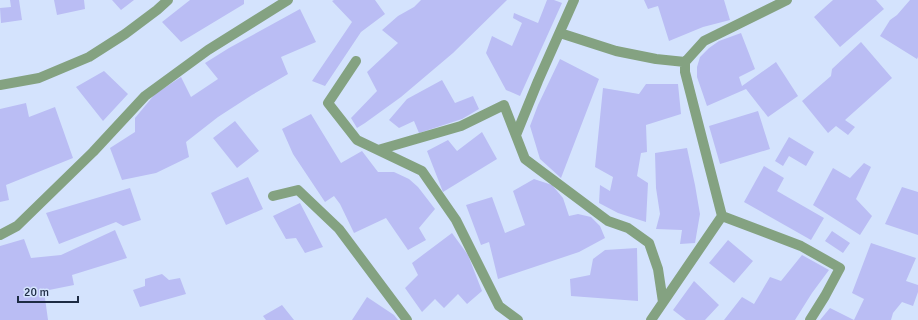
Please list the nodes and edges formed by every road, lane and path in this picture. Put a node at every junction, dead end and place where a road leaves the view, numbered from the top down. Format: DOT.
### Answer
graph roads {
  1 [pos="168,0"];
  2 [pos="288,0"];
  3 [pos="574,0"];
  4 [pos="787,0"];
  5 [pos="560,32"];
  6 [pos="356,61"];
  7 [pos="685,62"];
  8 [pos="0,85"];
  9 [pos="516,135"];
  10 [pos="378,150"];
  11 [pos="273,196"];
  12 [pos="722,216"];
  13 [pos="0,235"];
  14 [pos="663,302"];
  15 [pos="407,320"];
  16 [pos="518,320"];
  17 [pos="651,320"];
  18 [pos="810,320"];
  1 -- 8 [label="street"];
  2 -- 13 [label="street"];
  3 -- 5 [label="street"];
  4 -- 7 [label="street"];
  5 -- 7 [label="street"];
  5 -- 9 [label="street"];
  6 -- 10 [label="street"];
  7 -- 12 [label="street"];
  9 -- 10 [label="street"];
  9 -- 14 [label="street"];
  10 -- 16 [label="street"];
  11 -- 15 [label="street"];
  12 -- 14 [label="street"];
  12 -- 18 [label="street"];
  14 -- 17 [label="street"];
}
